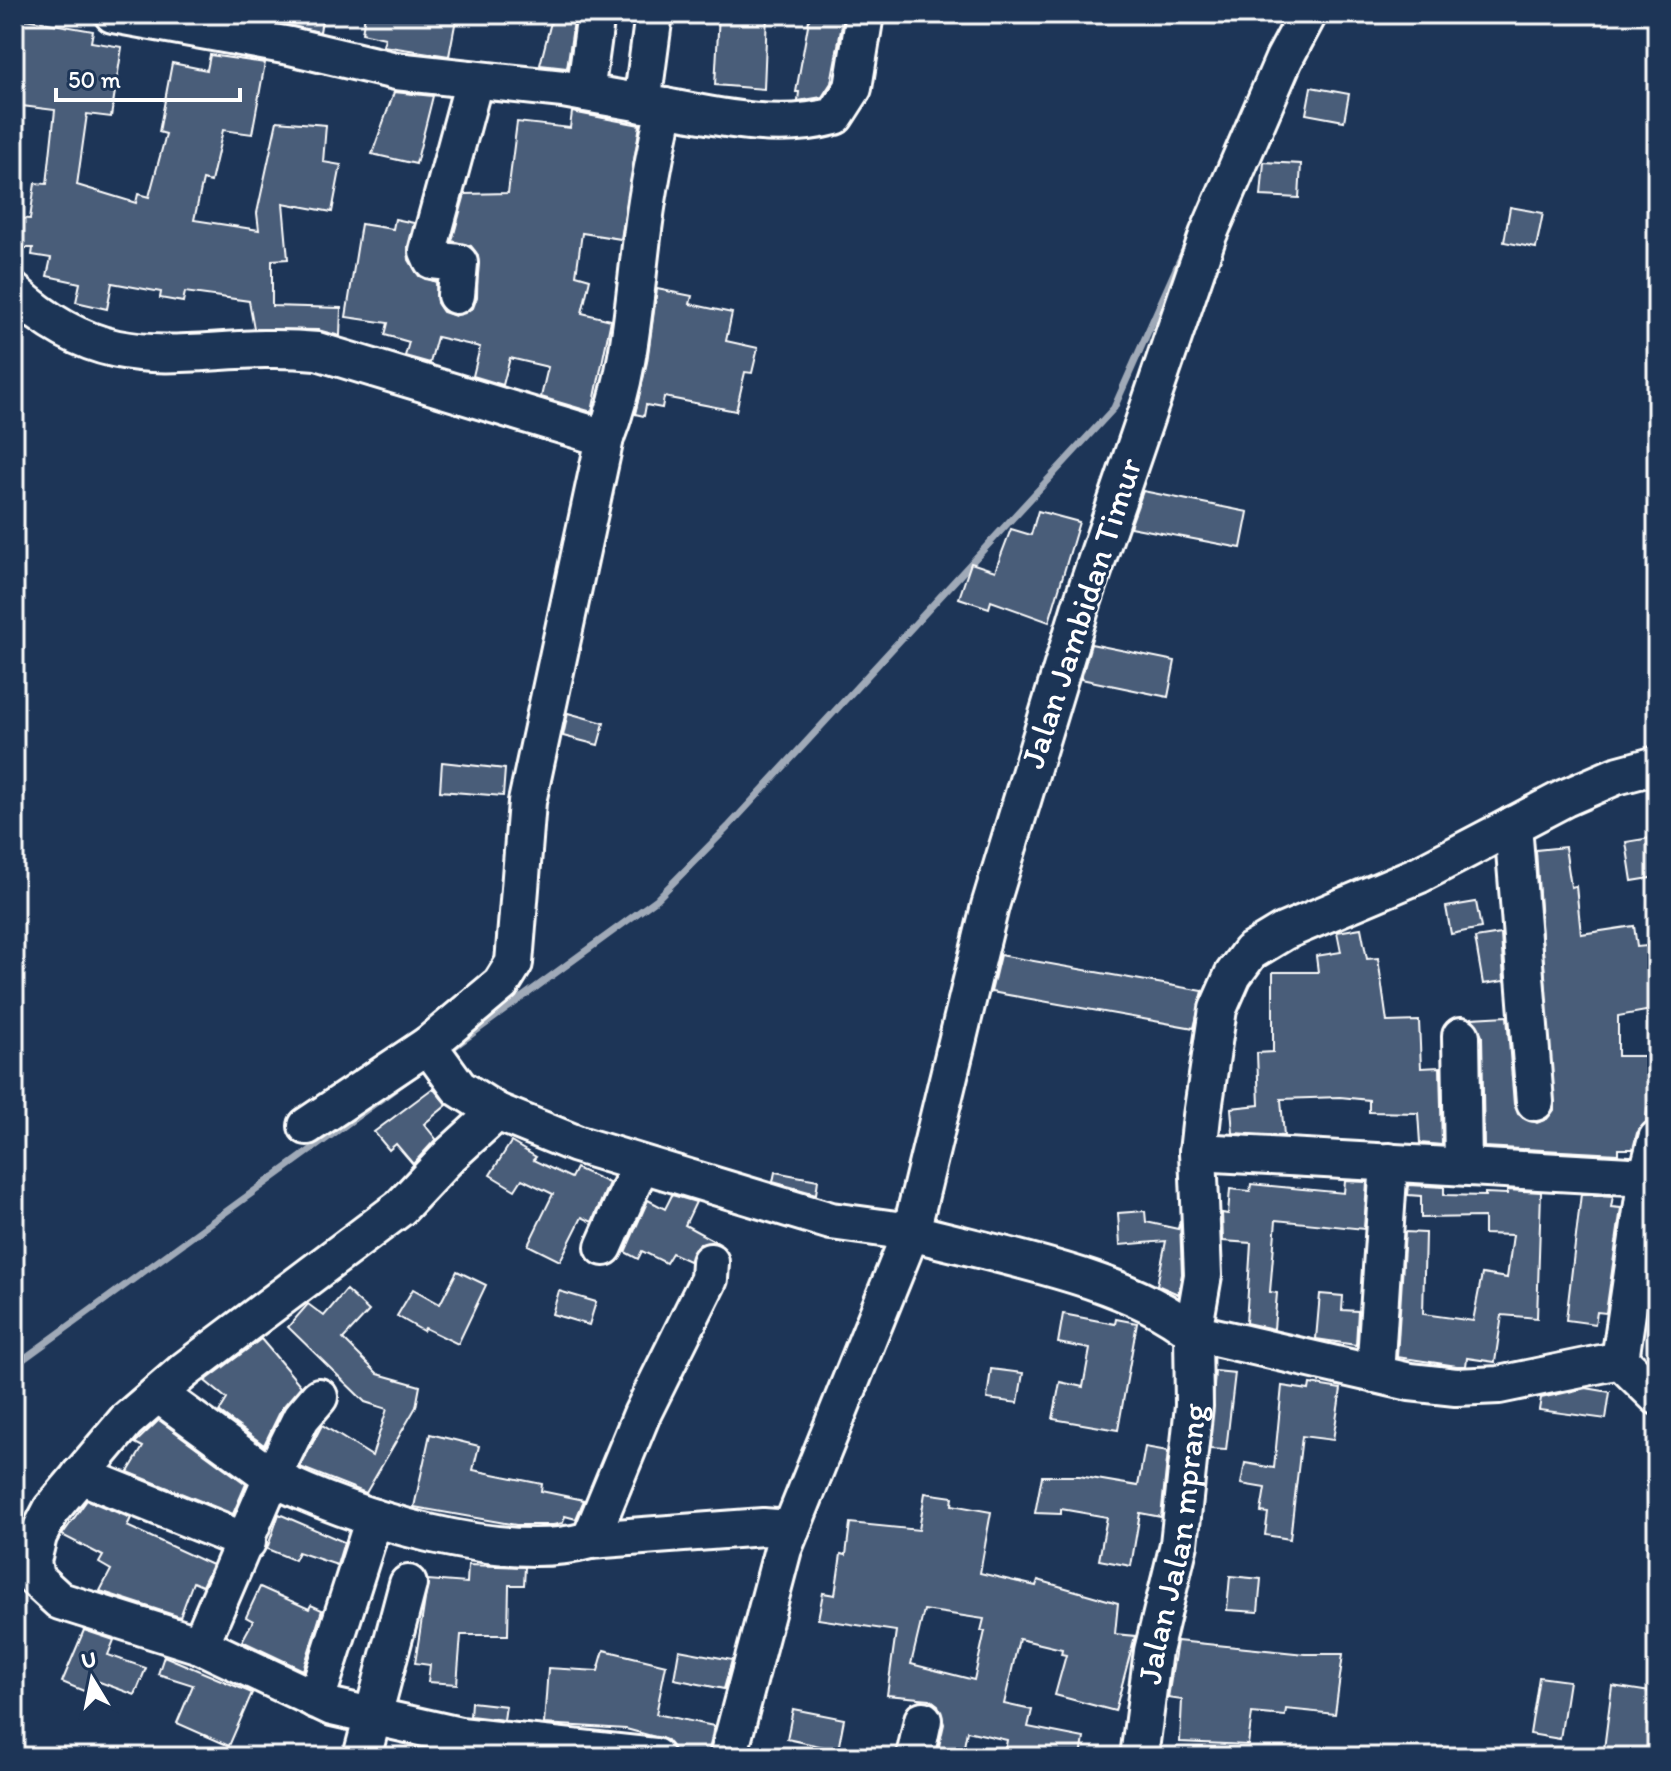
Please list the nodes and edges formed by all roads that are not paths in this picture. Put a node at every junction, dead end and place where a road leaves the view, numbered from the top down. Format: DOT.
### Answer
graph roads {
  1 [pos="113,14"];
  2 [pos="596,14"];
  3 [pos="654,14"];
  4 [pos="865,14"];
  5 [pos="1308,14"];
  6 [pos="149,18"];
  7 [pos="474,81"];
  8 [pos="585,93"];
  9 [pos="653,106"];
  10 [pos="14,292"];
  11 [pos="456,295"];
  12 [pos="605,438"];
  13 [pos="1657,765"];
  14 [pos="1513,825"];
  15 [pos="1461,1036"];
  16 [pos="431,1053"];
  17 [pos="1535,1102"];
  18 [pos="497,1112"];
  19 [pos="307,1126"];
  20 [pos="1657,1139"];
  21 [pos="1198,1152"];
  22 [pos="1389,1162"];
  23 [pos="640,1166"];
  24 [pos="1463,1166"];
  25 [pos="1647,1177"];
  26 [pos="911,1232"];
  27 [pos="1647,1242"];
  28 [pos="604,1247"];
  29 [pos="710,1262"];
  30 [pos="1193,1332"];
  31 [pos="1620,1360"];
  32 [pos="1375,1374"];
  33 [pos="158,1394"];
  34 [pos="1657,1396"];
  35 [pos="319,1397"];
  36 [pos="80,1475"];
  37 [pos="272,1477"];
  38 [pos="374,1518"];
  39 [pos="791,1529"];
  40 [pos="590,1540"];
  41 [pos="247,1542"];
  42 [pos="408,1584"];
  43 [pos="200,1645"];
  44 [pos="316,1700"];
  45 [pos="371,1718"];
  46 [pos="923,1720"];
  47 [pos="362,1757"];
  48 [pos="655,1757"];
  49 [pos="728,1757"];
  50 [pos="915,1757"];
  51 [pos="1139,1757"];
  1 -- 6 [label="street"];
  2 -- 8 [label="street"];
  3 -- 9 [label="street"];
  4 -- 9 [label="street"];
  5 -- 26 [label="street, Jalan Jambidan Timur"];
  6 -- 7 [label="street"];
  7 -- 8 [label="street"];
  7 -- 11 [label="street"];
  8 -- 9 [label="street"];
  9 -- 12 [label="street"];
  10 -- 12 [label="street"];
  12 -- 16 [label="street"];
  13 -- 14 [label="street, Jalan Jalan mprang"];
  14 -- 17 [label="street"];
  14 -- 21 [label="street, Jalan Jalan mprang"];
  15 -- 24 [label="street"];
  16 -- 18 [label="street"];
  16 -- 19 [label="street"];
  18 -- 23 [label="street"];
  18 -- 33 [label="street"];
  20 -- 25 [label="street"];
  21 -- 22 [label="street"];
  21 -- 30 [label="street, Jalan Jalan mprang"];
  22 -- 24 [label="street"];
  22 -- 32 [label="street"];
  23 -- 26 [label="street"];
  23 -- 28 [label="street"];
  24 -- 25 [label="street"];
  25 -- 27 [label="street"];
  26 -- 30 [label="street"];
  26 -- 39 [label="street, Jalan Jambidan Timur"];
  27 -- 31 [label="street"];
  29 -- 40 [label="street"];
  30 -- 32 [label="street"];
  30 -- 51 [label="street, Jalan Jalan mprang"];
  31 -- 32 [label="street"];
  31 -- 34 [label="street"];
  33 -- 36 [label="street"];
  33 -- 37 [label="street"];
  35 -- 37 [label="street"];
  36 -- 41 [label="street"];
  36 -- 43 [label="street"];
  37 -- 38 [label="street"];
  37 -- 41 [label="street"];
  38 -- 40 [label="street"];
  38 -- 44 [label="street"];
  39 -- 40 [label="street"];
  39 -- 49 [label="street, Jalan Jambidan Timur"];
  41 -- 43 [label="street"];
  42 -- 45 [label="street"];
  43 -- 44 [label="street"];
  44 -- 45 [label="street"];
  45 -- 47 [label="street"];
  45 -- 48 [label="street"];
  46 -- 50 [label="street"];
}
